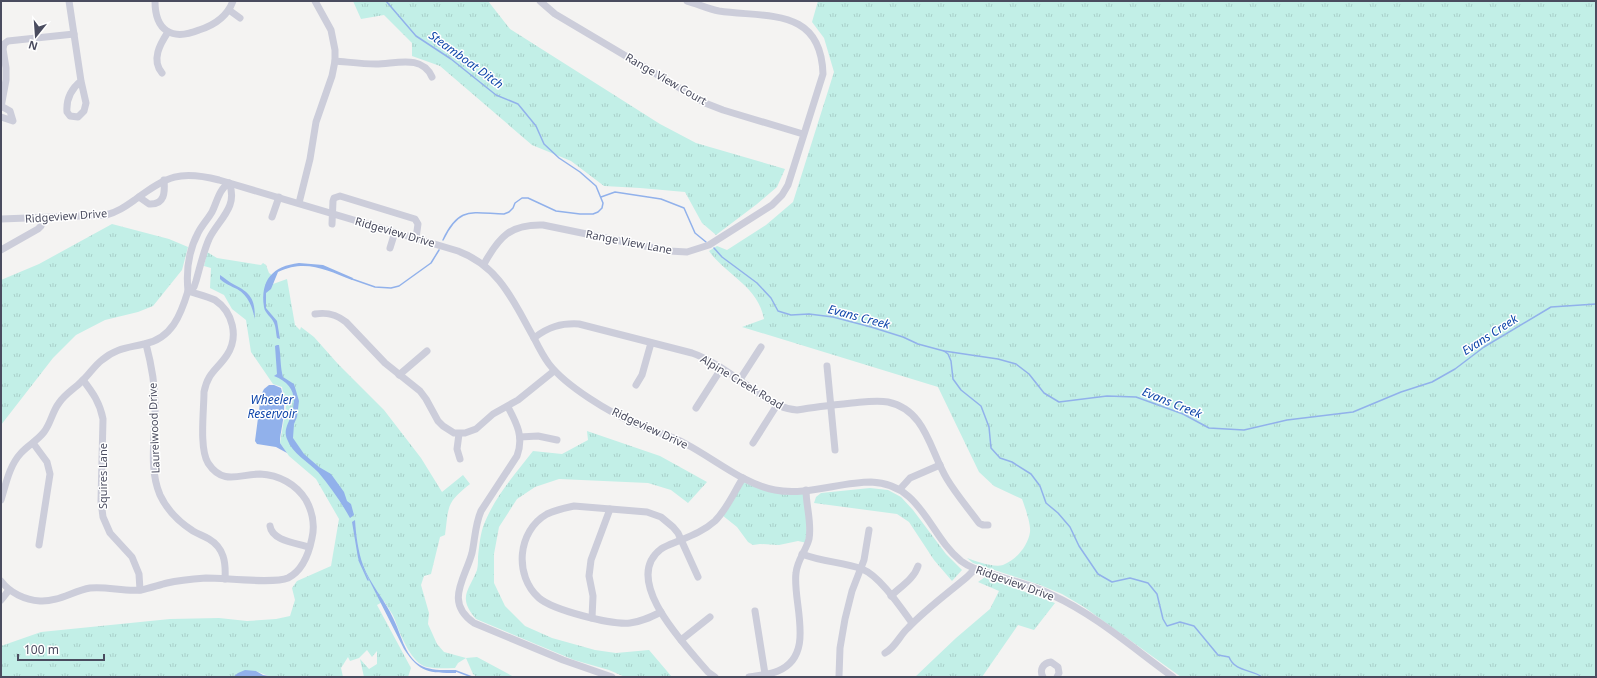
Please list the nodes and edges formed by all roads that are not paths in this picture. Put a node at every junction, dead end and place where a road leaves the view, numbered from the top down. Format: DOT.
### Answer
graph roads {
  1 [pos="69,1"];
  2 [pos="155,1"];
  3 [pos="233,1"];
  4 [pos="315,1"];
  5 [pos="540,1"];
  6 [pos="687,1"];
  7 [pos="229,10"];
  8 [pos="240,18"];
  9 [pos="168,32"];
  10 [pos="74,34"];
  11 [pos="335,61"];
  12 [pos="162,73"];
  13 [pos="432,77"];
  14 [pos="81,80"];
  15 [pos="1,107"];
  16 [pos="1,117"];
  17 [pos="803,134"];
  18 [pos="164,180"];
  19 [pos="229,183"];
  20 [pos="139,197"];
  21 [pos="278,198"];
  22 [pos="299,203"];
  23 [pos="332,213"];
  24 [pos="272,217"];
  25 [pos="43,218"];
  26 [pos="1,219"];
  27 [pos="208,219"];
  28 [pos="332,224"];
  29 [pos="219,225"];
  30 [pos="395,232"];
  31 [pos="416,238"];
  32 [pos="192,248"];
  33 [pos="390,248"];
  34 [pos="1,250"];
  35 [pos="205,251"];
  36 [pos="484,264"];
  37 [pos="188,291"];
  38 [pos="315,314"];
  39 [pos="534,338"];
  40 [pos="651,343"];
  41 [pos="146,344"];
  42 [pos="761,347"];
  43 [pos="427,351"];
  44 [pos="827,366"];
  45 [pos="721,369"];
  46 [pos="554,370"];
  47 [pos="399,375"];
  48 [pos="83,380"];
  49 [pos="740,381"];
  50 [pos="636,385"];
  51 [pos="777,405"];
  52 [pos="831,405"];
  53 [pos="508,407"];
  54 [pos="696,408"];
  55 [pos="459,434"];
  56 [pos="520,437"];
  57 [pos="557,440"];
  58 [pos="33,443"];
  59 [pos="752,444"];
  60 [pos="835,450"];
  61 [pos="460,459"];
  62 [pos="940,465"];
  63 [pos="743,478"];
  64 [pos="900,489"];
  65 [pos="806,490"];
  66 [pos="1,500"];
  67 [pos="610,509"];
  68 [pos="988,524"];
  69 [pos="270,526"];
  70 [pos="869,530"];
  71 [pos="682,540"];
  72 [pos="39,545"];
  73 [pos="309,547"];
  74 [pos="802,554"];
  75 [pos="918,566"];
  76 [pos="975,568"];
  77 [pos="861,569"];
  78 [pos="698,577"];
  79 [pos="225,578"];
  80 [pos="1,581"];
  81 [pos="9,590"];
  82 [pos="140,590"];
  83 [pos="891,596"];
  84 [pos="1,600"];
  85 [pos="755,611"];
  86 [pos="661,612"];
  87 [pos="710,617"];
  88 [pos="592,618"];
  89 [pos="912,623"];
  90 [pos="681,640"];
  91 [pos="885,653"];
  92 [pos="765,674"];
  93 [pos="780,674"];
  94 [pos="839,676"];
  95 [pos="612,677"];
  96 [pos="715,677"];
  97 [pos="748,677"];
  98 [pos="1043,677"];
  99 [pos="1057,677"];
  100 [pos="1173,677"];
  1 -- 10 [label="street"];
  2 -- 9 [label="street"];
  3 -- 7 [label="street"];
  4 -- 11 [label="street"];
  5 -- 17 [label="street, Range View Court"];
  6 -- 17 [label="street, Range View Lane"];
  7 -- 8 [label="street"];
  7 -- 9 [label="street"];
  9 -- 12 [label="street"];
  10 -- 14 [label="street"];
  10 -- 15 [label="street"];
  11 -- 13 [label="street"];
  11 -- 22 [label="street"];
  14 -- 14 [label="street"];
  15 -- 16 [label="street"];
  17 -- 36 [label="street, Range View Lane"];
  18 -- 19 [label="street, Ridgeview Drive"];
  18 -- 20 [label="street, Ridgeview Drive"];
  18 -- 20 [label="street"];
  19 -- 21 [label="street, Ridgeview Drive"];
  19 -- 27 [label="street"];
  19 -- 29 [label="street"];
  20 -- 25 [label="street, Ridgeview Drive"];
  21 -- 22 [label="street, Ridgeview Drive"];
  21 -- 24 [label="street"];
  22 -- 23 [label="street, Ridgeview Drive"];
  23 -- 28 [label="street"];
  23 -- 30 [label="street, Ridgeview Drive"];
  23 -- 31 [label="street"];
  25 -- 26 [label="street, Ridgeview Drive"];
  25 -- 34 [label="street"];
  27 -- 29 [label="street"];
  27 -- 32 [label="street"];
  29 -- 35 [label="street"];
  30 -- 31 [label="street, Ridgeview Drive"];
  30 -- 33 [label="street"];
  31 -- 36 [label="street, Ridgeview Drive"];
  32 -- 35 [label="street"];
  32 -- 37 [label="street"];
  35 -- 37 [label="street"];
  36 -- 39 [label="street, Ridgeview Drive"];
  37 -- 41 [label="street"];
  37 -- 73 [label="street"];
  38 -- 47 [label="street"];
  39 -- 40 [label="street, Alpine Creek Road"];
  39 -- 46 [label="street, Ridgeview Drive"];
  40 -- 45 [label="street, Alpine Creek Road"];
  40 -- 50 [label="street"];
  41 -- 48 [label="street"];
  41 -- 79 [label="street, Laurelwood Drive"];
  42 -- 49 [label="street"];
  43 -- 47 [label="street"];
  44 -- 52 [label="street"];
  45 -- 49 [label="street, Alpine Creek Road"];
  45 -- 54 [label="street"];
  46 -- 53 [label="street"];
  46 -- 63 [label="street, Ridgeview Drive"];
  47 -- 55 [label="street"];
  48 -- 58 [label="street"];
  48 -- 82 [label="street, Squires Lane"];
  49 -- 51 [label="street, Alpine Creek Road"];
  51 -- 52 [label="street, Alpine Creek Road"];
  51 -- 59 [label="street"];
  52 -- 60 [label="street"];
  52 -- 62 [label="street, Alpine Creek Road"];
  53 -- 55 [label="street"];
  53 -- 56 [label="street"];
  55 -- 61 [label="street"];
  56 -- 57 [label="street"];
  56 -- 95 [label="street"];
  58 -- 66 [label="street"];
  58 -- 72 [label="street"];
  62 -- 64 [label="street"];
  62 -- 68 [label="street, Alpine Creek Road"];
  63 -- 65 [label="street, Ridgeview Drive"];
  63 -- 71 [label="street"];
  64 -- 65 [label="street, Ridgeview Drive"];
  64 -- 76 [label="street, Ridgeview Drive"];
  65 -- 74 [label="street"];
  67 -- 71 [label="street"];
  67 -- 88 [label="street"];
  67 -- 88 [label="street"];
  69 -- 73 [label="street"];
  70 -- 77 [label="street"];
  71 -- 78 [label="street"];
  71 -- 86 [label="street"];
  73 -- 79 [label="street"];
  74 -- 77 [label="street"];
  74 -- 93 [label="street"];
  75 -- 83 [label="street"];
  76 -- 89 [label="street"];
  76 -- 100 [label="street, Ridgeview Drive"];
  77 -- 83 [label="street"];
  77 -- 94 [label="street"];
  79 -- 82 [label="street"];
  80 -- 81 [label="street"];
  81 -- 82 [label="street"];
  81 -- 84 [label="street"];
  83 -- 89 [label="street"];
  85 -- 92 [label="street"];
  86 -- 88 [label="street"];
  86 -- 90 [label="street"];
  87 -- 90 [label="street"];
  89 -- 91 [label="street"];
  90 -- 96 [label="street"];
  92 -- 93 [label="street"];
  92 -- 97 [label="street"];
  98 -- 99 [label="street"];
}
